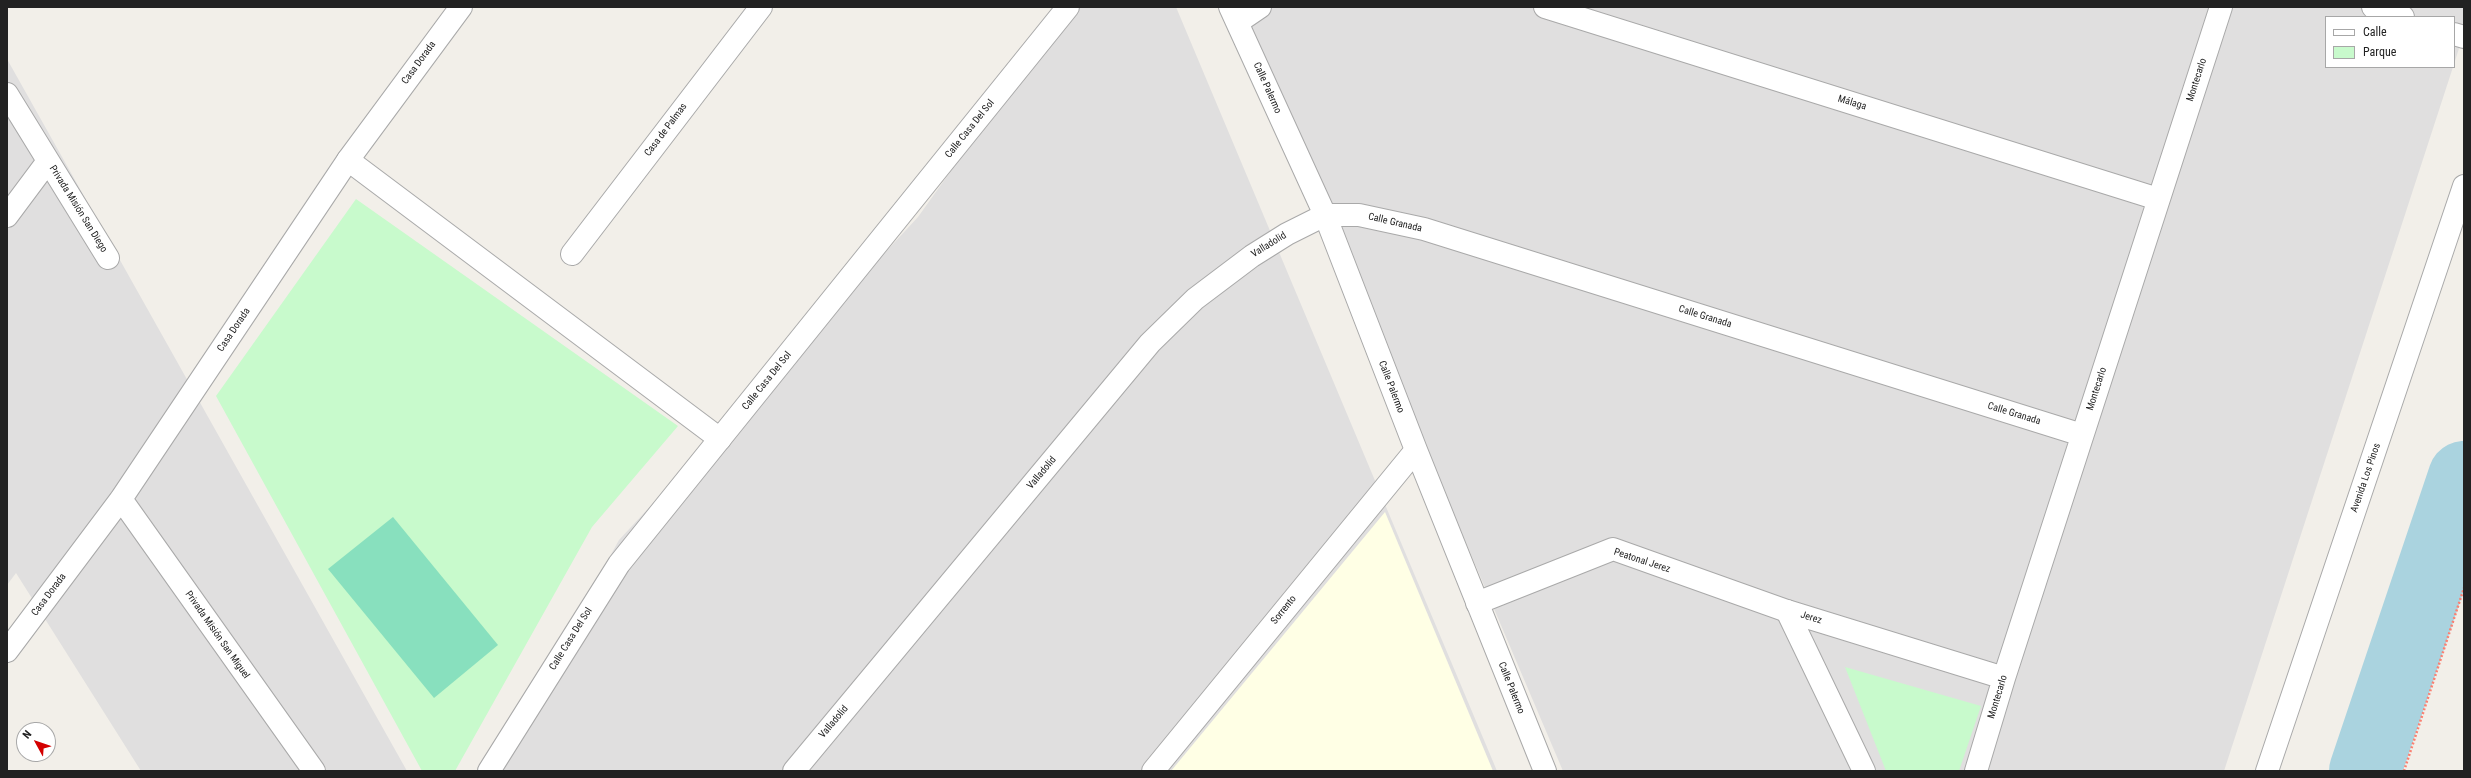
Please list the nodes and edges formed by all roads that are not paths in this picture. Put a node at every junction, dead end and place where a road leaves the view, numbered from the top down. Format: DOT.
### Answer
graph roads {
  1 [pos="461,7"];
  2 [pos="761,7"];
  3 [pos="1068,7"];
  4 [pos="1260,7"];
  5 [pos="1545,7"];
  6 [pos="2221,7"];
  7 [pos="2373,7"];
  8 [pos="1234,15"];
  9 [pos="2400,16"];
  10 [pos="7,94"];
  11 [pos="348,160"];
  12 [pos="48,161"];
  13 [pos="2464,186"];
  14 [pos="2158,199"];
  15 [pos="1325,215"];
  16 [pos="7,216"];
  17 [pos="572,254"];
  18 [pos="108,258"];
  19 [pos="2082,435"];
  20 [pos="720,439"];
  21 [pos="1416,450"];
  22 [pos="121,499"];
  23 [pos="1477,604"];
  24 [pos="1787,611"];
  25 [pos="7,651"];
  26 [pos="2004,678"];
  27 [pos="314,771"];
  28 [pos="488,771"];
  29 [pos="794,771"];
  30 [pos="1153,771"];
  31 [pos="1545,771"];
  32 [pos="1864,771"];
  33 [pos="1976,771"];
  34 [pos="2267,771"];
  1 -- 11 [label="street, Casa Dorada"];
  2 -- 17 [label="street, Casa de Palmas"];
  3 -- 20 [label="street, Calle Casa Del Sol"];
  4 -- 8 [label="street"];
  5 -- 14 [label="street, Málaga"];
  6 -- 14 [label="street, Montecarlo"];
  7 -- 9 [label="street"];
  8 -- 15 [label="street, Calle Palermo"];
  10 -- 12 [label="street, Privada Misión San Diego"];
  11 -- 20 [label="street"];
  11 -- 22 [label="street, Casa Dorada"];
  12 -- 16 [label="street"];
  12 -- 18 [label="street, Privada Misión San Diego"];
  13 -- 34 [label="street, Avenida Los Pinos"];
  14 -- 19 [label="street, Montecarlo"];
  15 -- 19 [label="street, Calle Granada"];
  15 -- 21 [label="street, Calle Palermo"];
  15 -- 29 [label="street, Valladolid"];
  19 -- 26 [label="street, Montecarlo"];
  20 -- 28 [label="street, Calle Casa Del Sol"];
  21 -- 23 [label="street, Calle Palermo"];
  21 -- 30 [label="street, Sorrento"];
  22 -- 25 [label="street, Casa Dorada"];
  22 -- 27 [label="street, Privada Misión San Miguel"];
  23 -- 24 [label="street, Peatonal Jerez"];
  23 -- 31 [label="street, Calle Palermo"];
  24 -- 26 [label="street, Jerez"];
  24 -- 32 [label="street, Jerez"];
  26 -- 33 [label="street, Montecarlo"];
}
